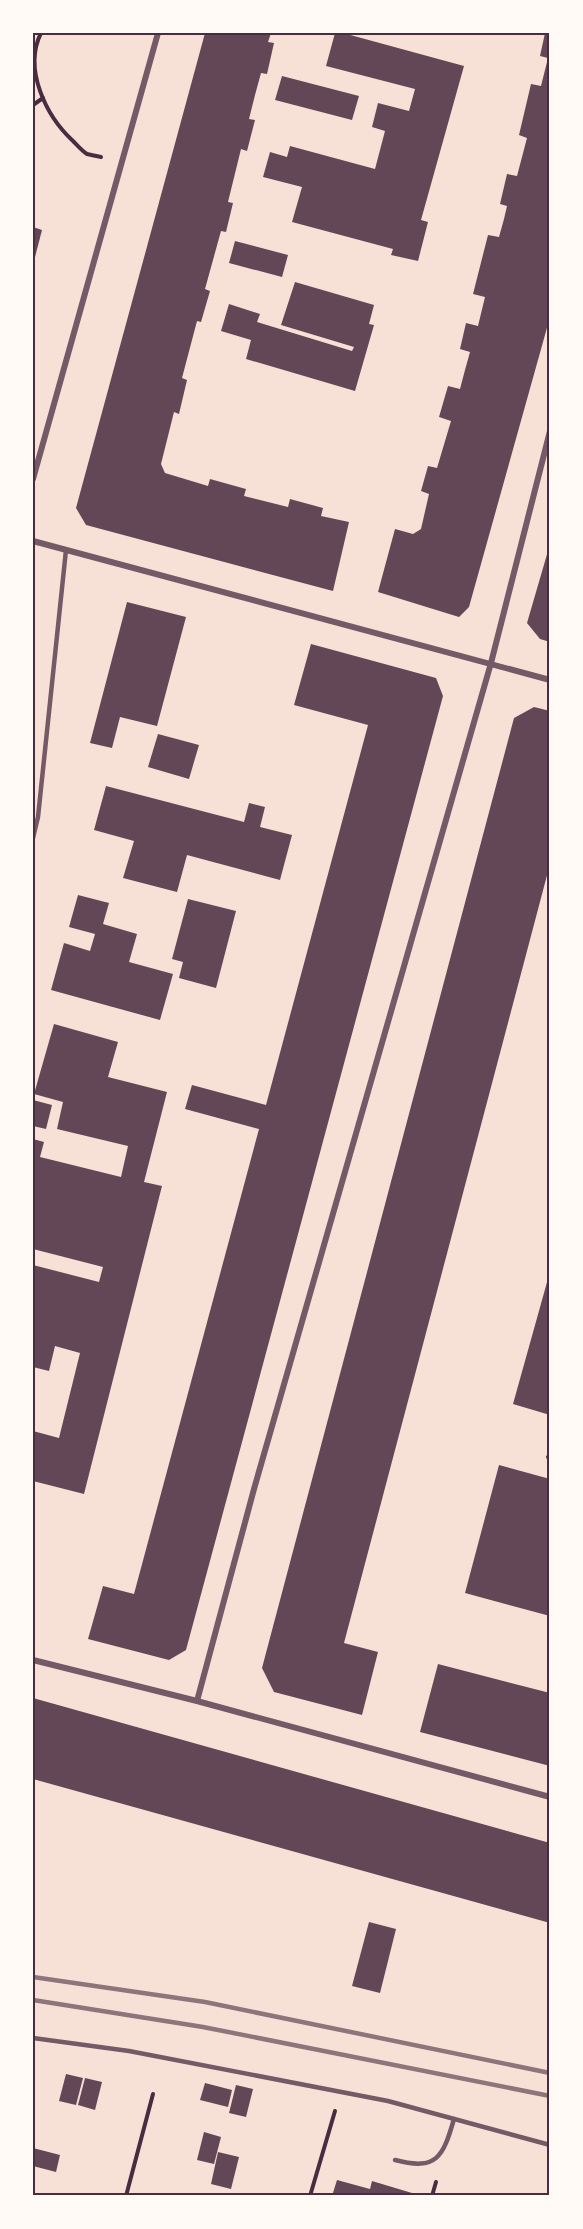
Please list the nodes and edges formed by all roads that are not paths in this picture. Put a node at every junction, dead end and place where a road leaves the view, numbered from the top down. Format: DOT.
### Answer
graph roads {
  1 [pos="158,33"];
  2 [pos="550,431"];
  3 [pos="33,479"];
  4 [pos="33,541"];
  5 [pos="66,550"];
  6 [pos="490,663"];
  7 [pos="550,680"];
  8 [pos="33,838"];
  9 [pos="33,1660"];
  10 [pos="197,1701"];
  11 [pos="550,1797"];
  12 [pos="33,2038"];
  13 [pos="454,2119"];
  14 [pos="550,2145"];
  15 [pos="395,2160"];
  1 -- 3 [label="street"];
  2 -- 6 [label="street"];
  4 -- 5 [label="street"];
  5 -- 6 [label="street"];
  5 -- 8 [label="lane"];
  6 -- 7 [label="street"];
  6 -- 10 [label="street"];
  9 -- 10 [label="street"];
  10 -- 11 [label="street"];
  12 -- 13 [label="lane"];
  13 -- 14 [label="lane"];
  13 -- 15 [label="lane"];
}
